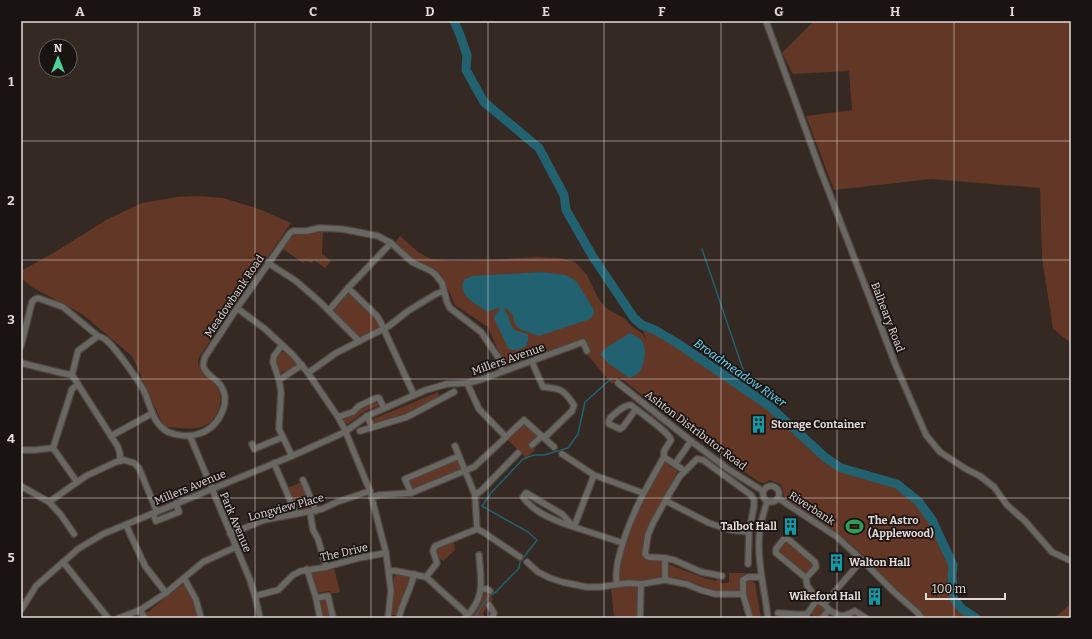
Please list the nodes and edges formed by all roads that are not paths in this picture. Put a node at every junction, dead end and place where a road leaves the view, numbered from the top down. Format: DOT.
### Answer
graph roads {
  1 [pos="766,21"];
  2 [pos="391,243"];
  3 [pos="268,263"];
  4 [pos="348,288"];
  5 [pos="444,291"];
  6 [pos="237,308"];
  7 [pos="329,310"];
  8 [pos="384,329"];
  9 [pos="98,336"];
  10 [pos="359,341"];
  11 [pos="282,345"];
  12 [pos="21,346"];
  13 [pos="587,350"];
  14 [pos="532,362"];
  15 [pos="21,363"];
  16 [pos="302,365"];
  17 [pos="503,371"];
  18 [pos="308,373"];
  19 [pos="72,375"];
  20 [pos="279,380"];
  21 [pos="467,383"];
  22 [pos="618,383"];
  23 [pos="78,384"];
  24 [pos="440,386"];
  25 [pos="454,392"];
  26 [pos="414,395"];
  27 [pos="444,397"];
  28 [pos="384,408"];
  29 [pos="636,409"];
  30 [pos="152,414"];
  31 [pos="367,416"];
  32 [pos="338,417"];
  33 [pos="372,427"];
  34 [pos="360,431"];
  35 [pos="345,432"];
  36 [pos="111,436"];
  37 [pos="190,436"];
  38 [pos="506,436"];
  39 [pos="283,437"];
  40 [pos="543,437"];
  41 [pos="691,442"];
  42 [pos="252,444"];
  43 [pos="532,445"];
  44 [pos="455,446"];
  45 [pos="554,447"];
  46 [pos="53,448"];
  47 [pos="21,450"];
  48 [pos="518,453"];
  49 [pos="562,454"];
  50 [pos="292,456"];
  51 [pos="459,456"];
  52 [pos="664,456"];
  53 [pos="120,461"];
  54 [pos="274,463"];
  55 [pos="675,464"];
  56 [pos="466,471"];
  57 [pos="685,471"];
  58 [pos="594,475"];
  59 [pos="303,480"];
  60 [pos="77,482"];
  61 [pos="21,486"];
  62 [pos="212,489"];
  63 [pos="370,491"];
  64 [pos="763,491"];
  65 [pos="411,493"];
  66 [pos="642,493"];
  67 [pos="475,495"];
  68 [pos="372,497"];
  69 [pos="778,498"];
  70 [pos="666,501"];
  71 [pos="49,502"];
  72 [pos="767,502"];
  73 [pos="176,503"];
  74 [pos="316,511"];
  75 [pos="155,512"];
  76 [pos="310,512"];
  77 [pos="296,514"];
  78 [pos="126,525"];
  79 [pos="574,527"];
  80 [pos="477,529"];
  81 [pos="749,532"];
  82 [pos="74,534"];
  83 [pos="230,534"];
  84 [pos="623,543"];
  85 [pos="236,547"];
  86 [pos="386,553"];
  87 [pos="479,555"];
  88 [pos="520,557"];
  89 [pos="665,558"];
  90 [pos="862,560"];
  91 [pos="1071,561"];
  92 [pos="63,562"];
  93 [pos="527,562"];
  94 [pos="748,564"];
  95 [pos="326,567"];
  96 [pos="307,569"];
  97 [pos="389,572"];
  98 [pos="414,574"];
  99 [pos="722,576"];
  100 [pos="426,577"];
  101 [pos="761,577"];
  102 [pos="184,578"];
  103 [pos="806,578"];
  104 [pos="665,580"];
  105 [pos="617,584"];
  106 [pos="641,584"];
  107 [pos="481,588"];
  108 [pos="490,591"];
  109 [pos="166,593"];
  110 [pos="743,594"];
  111 [pos="255,596"];
  112 [pos="316,598"];
  113 [pos="817,600"];
  114 [pos="824,604"];
  115 [pos="489,605"];
  116 [pos="21,610"];
  117 [pos="140,610"];
  118 [pos="829,610"];
  119 [pos="778,613"];
  120 [pos="466,616"];
  121 [pos="808,616"];
  122 [pos="863,617"];
  123 [pos="108,618"];
  124 [pos="119,618"];
  125 [pos="145,618"];
  126 [pos="201,618"];
  127 [pos="260,618"];
  128 [pos="320,618"];
  129 [pos="333,618"];
  130 [pos="388,618"];
  131 [pos="399,618"];
  132 [pos="492,618"];
  133 [pos="640,618"];
  134 [pos="750,618"];
  135 [pos="768,618"];
  136 [pos="822,618"];
  137 [pos="921,618"];
  1 -- 91 [label="street, Balheary Road"];
  2 -- 3 [label="street, Meadowbank Road"];
  2 -- 4 [label="street"];
  2 -- 5 [label="street, Meadowbank Road"];
  3 -- 6 [label="street, Meadowbank Road"];
  3 -- 7 [label="street"];
  4 -- 7 [label="street"];
  4 -- 8 [label="street"];
  5 -- 8 [label="street"];
  5 -- 17 [label="street, Meadowbank Road"];
  6 -- 11 [label="street"];
  6 -- 37 [label="street, Meadowbank Road"];
  7 -- 10 [label="street"];
  8 -- 10 [label="street"];
  8 -- 26 [label="street"];
  9 -- 12 [label="street"];
  9 -- 19 [label="street"];
  9 -- 30 [label="street"];
  10 -- 18 [label="street"];
  11 -- 16 [label="street"];
  11 -- 20 [label="street"];
  13 -- 14 [label="street, Millers Avenue"];
  14 -- 17 [label="street, Millers Avenue"];
  14 -- 40 [label="street"];
  15 -- 19 [label="street"];
  16 -- 18 [label="street"];
  16 -- 20 [label="street"];
  17 -- 21 [label="street, Millers Avenue"];
  18 -- 32 [label="street"];
  19 -- 23 [label="street"];
  20 -- 39 [label="street"];
  21 -- 24 [label="street, Millers Avenue"];
  21 -- 38 [label="street"];
  22 -- 41 [label="street, Ashton Distributor Road"];
  23 -- 36 [label="street"];
  23 -- 46 [label="street"];
  24 -- 26 [label="street, Millers Avenue"];
  24 -- 27 [label="street"];
  25 -- 27 [label="street"];
  26 -- 28 [label="street, Millers Avenue"];
  27 -- 33 [label="street"];
  28 -- 31 [label="street, Millers Avenue"];
  28 -- 32 [label="street"];
  29 -- 29 [label="street"];
  29 -- 52 [label="street"];
  30 -- 36 [label="street"];
  30 -- 37 [label="street, Meadowbank Road"];
  31 -- 33 [label="street"];
  31 -- 35 [label="street, Millers Avenue"];
  32 -- 35 [label="street"];
  33 -- 34 [label="street"];
  35 -- 50 [label="street, Millers Avenue"];
  35 -- 63 [label="street"];
  36 -- 53 [label="street"];
  37 -- 62 [label="street, Park Avenue"];
  38 -- 40 [label="street"];
  38 -- 56 [label="street"];
  39 -- 42 [label="street"];
  39 -- 50 [label="street"];
  40 -- 43 [label="street"];
  40 -- 45 [label="street"];
  41 -- 55 [label="street"];
  41 -- 64 [label="street, Ashton Distributor Road"];
  44 -- 51 [label="street"];
  46 -- 47 [label="street"];
  46 -- 60 [label="street"];
  48 -- 67 [label="street"];
  49 -- 58 [label="street"];
  50 -- 54 [label="street, Millers Avenue"];
  51 -- 56 [label="street"];
  51 -- 65 [label="street"];
  52 -- 55 [label="street"];
  52 -- 66 [label="street"];
  53 -- 60 [label="street"];
  53 -- 75 [label="street"];
  54 -- 62 [label="street, Millers Avenue"];
  54 -- 77 [label="street"];
  55 -- 57 [label="street"];
  56 -- 65 [label="street"];
  56 -- 67 [label="street"];
  57 -- 70 [label="street"];
  57 -- 81 [label="street"];
  58 -- 66 [label="street"];
  58 -- 79 [label="street"];
  59 -- 74 [label="street"];
  60 -- 71 [label="street"];
  61 -- 71 [label="street"];
  62 -- 73 [label="street, Millers Avenue"];
  62 -- 83 [label="street, Park Avenue"];
  63 -- 68 [label="street"];
  63 -- 74 [label="street, Longview Place"];
  64 -- 69 [label="street"];
  64 -- 72 [label="street"];
  65 -- 68 [label="street"];
  66 -- 84 [label="street"];
  67 -- 80 [label="street"];
  68 -- 86 [label="street"];
  69 -- 72 [label="street"];
  69 -- 90 [label="street, Riverbank"];
  70 -- 81 [label="street"];
  70 -- 89 [label="street"];
  71 -- 82 [label="street"];
  72 -- 101 [label="street"];
  73 -- 75 [label="street, Millers Avenue"];
  73 -- 75 [label="street"];
  74 -- 76 [label="street, Longview Place"];
  75 -- 78 [label="street, Millers Avenue"];
  76 -- 77 [label="street, Longview Place"];
  76 -- 95 [label="street"];
  77 -- 83 [label="street, Longview Place"];
  78 -- 92 [label="street, Millers Avenue"];
  78 -- 109 [label="street"];
  79 -- 79 [label="street"];
  79 -- 84 [label="street"];
  80 -- 88 [label="street"];
  80 -- 100 [label="street"];
  81 -- 94 [label="street"];
  83 -- 85 [label="street, Park Avenue"];
  84 -- 105 [label="street"];
  85 -- 102 [label="street"];
  85 -- 111 [label="street, Park Avenue"];
  86 -- 95 [label="street, The Drive"];
  86 -- 97 [label="street"];
  87 -- 107 [label="street"];
  89 -- 99 [label="street"];
  89 -- 104 [label="street"];
  90 -- 114 [label="street"];
  90 -- 137 [label="street, Riverbank"];
  92 -- 116 [label="street, Millers Avenue"];
  92 -- 123 [label="street"];
  93 -- 105 [label="street"];
  95 -- 96 [label="street, The Drive"];
  96 -- 111 [label="street"];
  96 -- 112 [label="street"];
  97 -- 98 [label="street"];
  97 -- 130 [label="street"];
  98 -- 100 [label="street"];
  98 -- 131 [label="street"];
  100 -- 120 [label="street"];
  101 -- 110 [label="street"];
  101 -- 135 [label="street"];
  102 -- 109 [label="street"];
  102 -- 126 [label="street"];
  103 -- 103 [label="street"];
  103 -- 113 [label="street"];
  104 -- 106 [label="street"];
  104 -- 110 [label="street"];
  105 -- 106 [label="street"];
  106 -- 133 [label="street"];
  107 -- 108 [label="street"];
  107 -- 120 [label="street"];
  109 -- 117 [label="street"];
  110 -- 134 [label="street"];
  111 -- 127 [label="street, Park Avenue"];
  112 -- 128 [label="street"];
  112 -- 129 [label="street"];
  113 -- 114 [label="street"];
  113 -- 121 [label="street"];
  114 -- 118 [label="street"];
  115 -- 132 [label="street"];
  117 -- 124 [label="street"];
  117 -- 125 [label="street"];
  118 -- 122 [label="street"];
  118 -- 136 [label="street"];
  119 -- 121 [label="street"];
}
